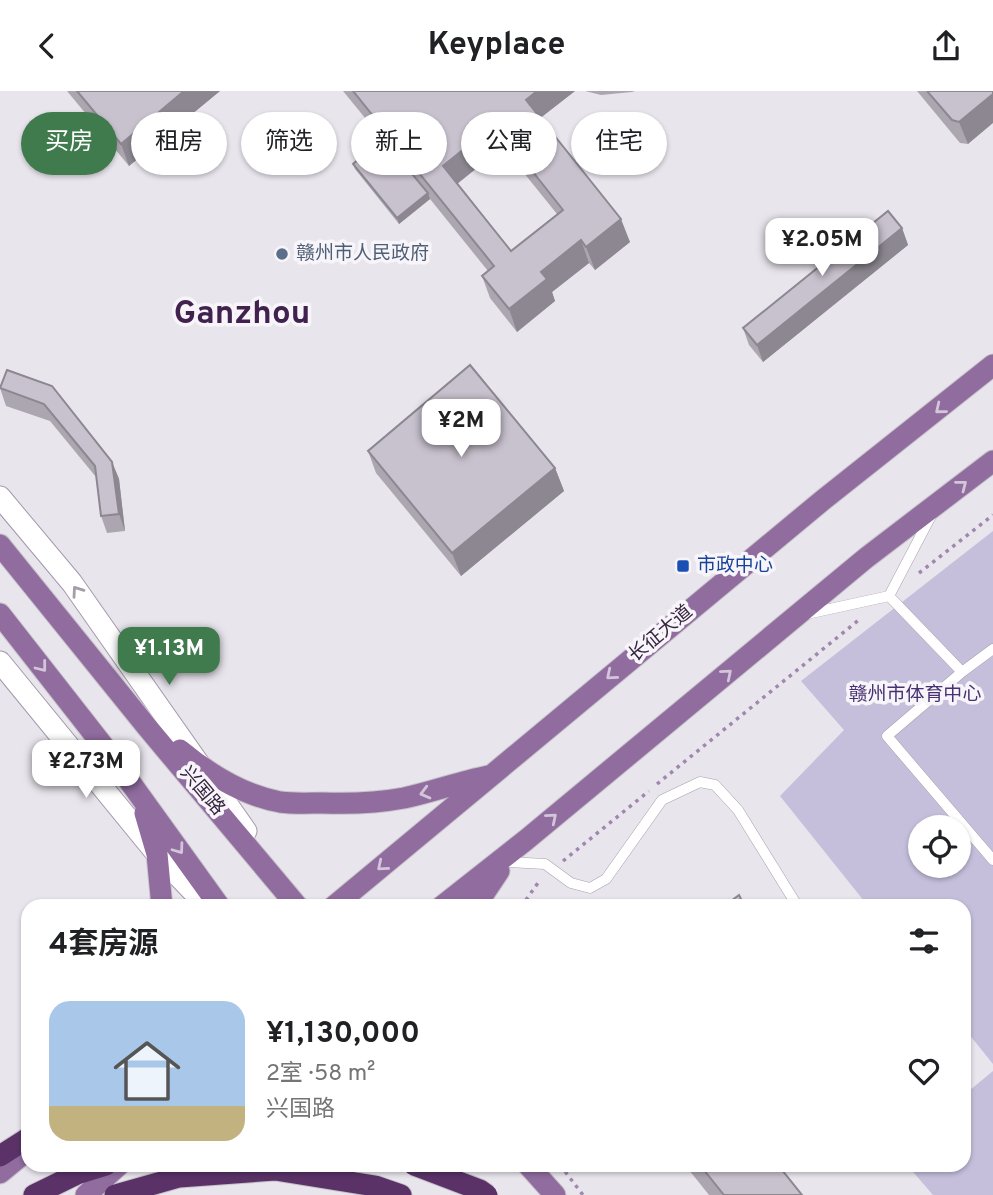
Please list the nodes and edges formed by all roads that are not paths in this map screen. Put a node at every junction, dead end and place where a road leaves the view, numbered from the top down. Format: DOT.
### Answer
graph roads {
  1 [pos="993,365"];
  2 [pos="993,461"];
  3 [pos="0,497"];
  4 [pos="938,503"];
  5 [pos="0,545"];
  6 [pos="888,596"];
  7 [pos="0,614"];
  8 [pos="796,617"];
  9 [pos="993,649"];
  10 [pos="0,662"];
  11 [pos="962,672"];
  12 [pos="148,727"];
  13 [pos="112,757"];
  14 [pos="198,765"];
  15 [pos="490,775"];
  16 [pos="158,854"];
  17 [pos="504,860"];
  18 [pos="993,860"];
  19 [pos="161,899"];
  20 [pos="200,899"];
  21 [pos="214,899"];
  22 [pos="292,899"];
  23 [pos="293,899"];
  24 [pos="343,899"];
  25 [pos="452,899"];
  26 [pos="479,899"];
  27 [pos="793,899"];
  28 [pos="21,1142"];
  29 [pos="0,1156"];
  30 [pos="21,1156"];
  31 [pos="83,1172"];
  32 [pos="111,1172"];
  33 [pos="248,1172"];
  34 [pos="288,1172"];
  35 [pos="432,1172"];
  36 [pos="453,1172"];
  37 [pos="534,1172"];
  38 [pos="0,1173"];
  39 [pos="34,1195"];
  40 [pos="86,1195"];
  41 [pos="115,1195"];
  42 [pos="401,1195"];
  43 [pos="471,1195"];
  44 [pos="487,1195"];
  45 [pos="555,1195"];
  1 -- 15 [label="main road, 长征大道, one-way"];
  4 -- 2 [label="main road, one-way"];
  14 -- 3 [label="street, one-way"];
  4 -- 6 [label="lane"];
  4 -- 8 [label="main road"];
  5 -- 12 [label="main road, 兴国路"];
  6 -- 8 [label="lane"];
  6 -- 11 [label="lane"];
  7 -- 13 [label="main road, one-way"];
  17 -- 8 [label="main road, one-way"];
  9 -- 11 [label="lane"];
  10 -- 16 [label="street"];
  11 -- 18 [label="lane"];
  12 -- 14 [label="main road"];
  12 -- 22 [label="main road, 兴国路"];
  13 -- 16 [label="main road"];
  13 -- 21 [label="main road, one-way"];
  15 -- 14 [label="main road, one-way"];
  14 -- 23 [label="street"];
  15 -- 24 [label="main road, 长征大道, one-way"];
  16 -- 19 [label="main road"];
  16 -- 20 [label="street"];
  17 -- 25 [label="main road"];
  17 -- 26 [label="main road"];
  17 -- 27 [label="lane"];
  28 -- 29 [label="highway"];
  30 -- 38 [label="main road"];
  31 -- 39 [label="highway"];
  32 -- 40 [label="main road"];
  33 -- 41 [label="highway"];
  34 -- 42 [label="highway"];
  35 -- 44 [label="highway, bridge"];
  36 -- 43 [label="main road"];
  37 -- 45 [label="main road"];
}
